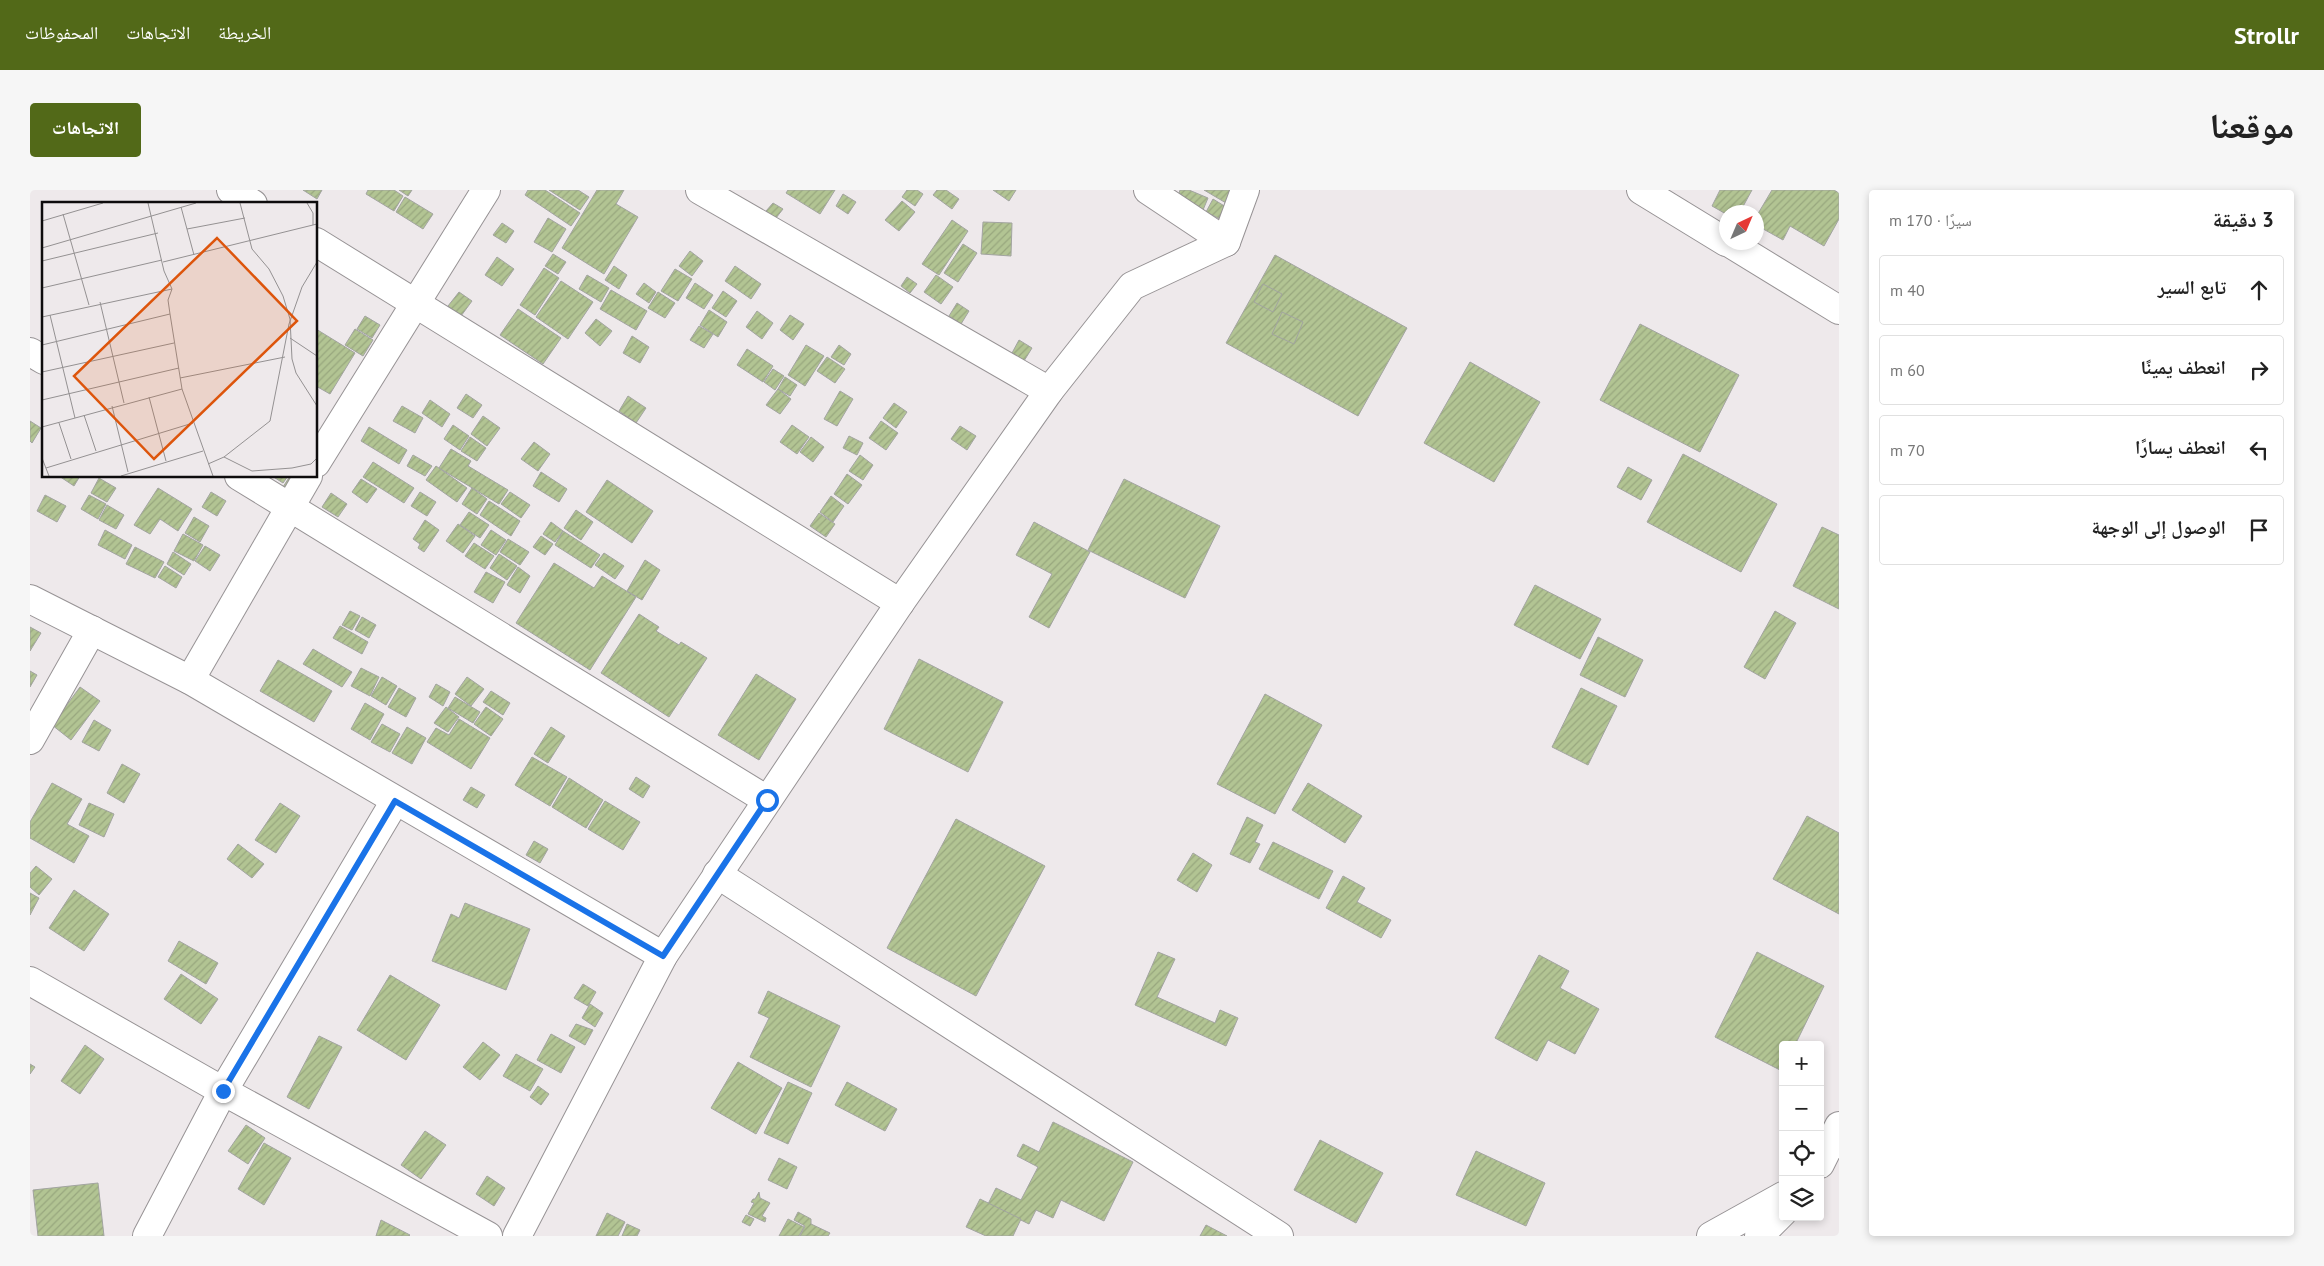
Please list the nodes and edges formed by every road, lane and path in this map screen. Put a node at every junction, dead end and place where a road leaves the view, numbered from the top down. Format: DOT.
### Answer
graph roads {
  1 [pos="231,190"];
  2 [pos="486,190"];
  3 [pos="700,190"];
  4 [pos="1148,190"];
  5 [pos="1245,190"];
  6 [pos="1641,190"];
  7 [pos="250,202"];
  8 [pos="1719,237"];
  9 [pos="1226,242"];
  10 [pos="318,243"];
  11 [pos="1740,250"];
  12 [pos="415,303"];
  13 [pos="1839,310"];
  14 [pos="30,352"];
  15 [pos="42,359"];
  16 [pos="1049,391"];
  17 [pos="318,460"];
  18 [pos="242,478"];
  19 [pos="307,478"];
  20 [pos="290,507"];
  21 [pos="30,599"];
  22 [pos="900,603"];
  23 [pos="92,630"];
  24 [pos="190,680"];
  25 [pos="30,740"];
  26 [pos="767,800"];
  27 [pos="395,801"];
  28 [pos="718,874"];
  29 [pos="663,956"];
  30 [pos="30,981"];
  31 [pos="223,1091"];
  32 [pos="1839,1126"];
  33 [pos="1824,1156"];
  34 [pos="1839,1168"];
  35 [pos="1824,1176"];
  36 [pos="1779,1198"];
  37 [pos="1779,1216"];
  38 [pos="147,1236"];
  39 [pos="488,1236"];
  40 [pos="517,1236"];
  41 [pos="1279,1236"];
  42 [pos="1711,1236"];
  43 [pos="1759,1236"];
  1 -- 7 [label="street"];
  2 -- 12 [label="street"];
  3 -- 16 [label="street"];
  4 -- 9 [label="street"];
  5 -- 9 [label="street"];
  6 -- 8 [label="street"];
  9 -- 16 [label="street"];
  10 -- 12 [label="street"];
  11 -- 13 [label="street"];
  12 -- 17 [label="street"];
  12 -- 22 [label="street"];
  14 -- 15 [label="street"];
  16 -- 22 [label="street"];
  18 -- 20 [label="street"];
  19 -- 20 [label="street"];
  20 -- 24 [label="street"];
  20 -- 26 [label="street"];
  21 -- 23 [label="street"];
  22 -- 26 [label="street"];
  23 -- 24 [label="street"];
  23 -- 25 [label="street"];
  24 -- 27 [label="street"];
  26 -- 28 [label="street"];
  27 -- 29 [label="street"];
  27 -- 31 [label="street"];
  28 -- 29 [label="street"];
  28 -- 41 [label="street"];
  29 -- 40 [label="street"];
  30 -- 31 [label="street"];
  31 -- 38 [label="street"];
  31 -- 39 [label="street"];
  32 -- 33 [label="street"];
  34 -- 35 [label="street"];
  36 -- 42 [label="street"];
  37 -- 43 [label="street"];
}
